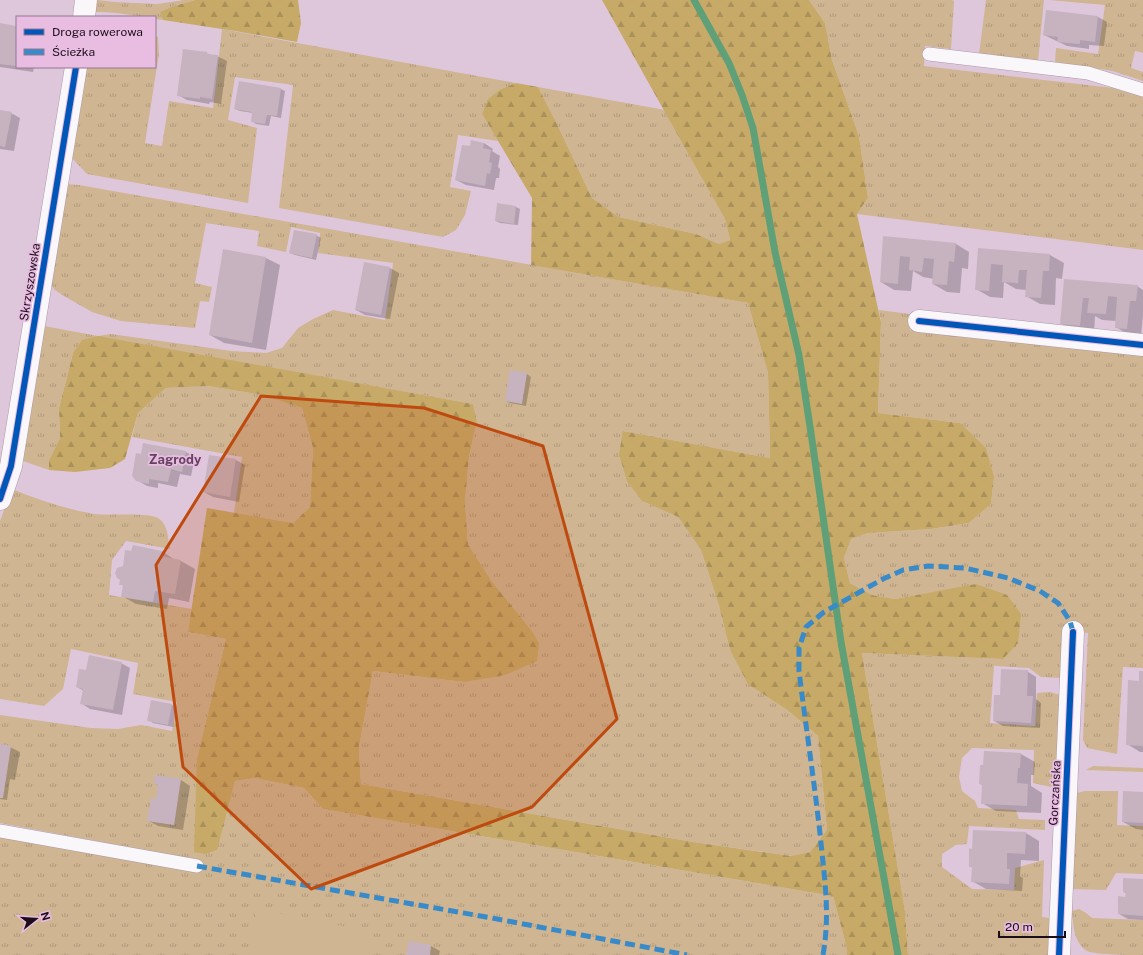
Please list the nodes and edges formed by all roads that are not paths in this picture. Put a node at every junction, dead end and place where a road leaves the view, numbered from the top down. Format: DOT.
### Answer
graph roads {
  1 [pos="86,0"];
  2 [pos="84,16"];
  3 [pos="929,54"];
  4 [pos="76,68"];
  5 [pos="1143,90"];
  6 [pos="919,321"];
  7 [pos="1143,345"];
  8 [pos="0,499"];
  9 [pos="1073,632"];
  10 [pos="0,831"];
  11 [pos="198,866"];
  12 [pos="1059,955"];
  1 -- 2 [label="street"];
  3 -- 5 [label="lane"];
  4 -- 8 [label="street, Skrzyszowska"];
  6 -- 7 [label="street"];
  9 -- 12 [label="street, Gorczańska"];
  10 -- 11 [label="lane"];
}
